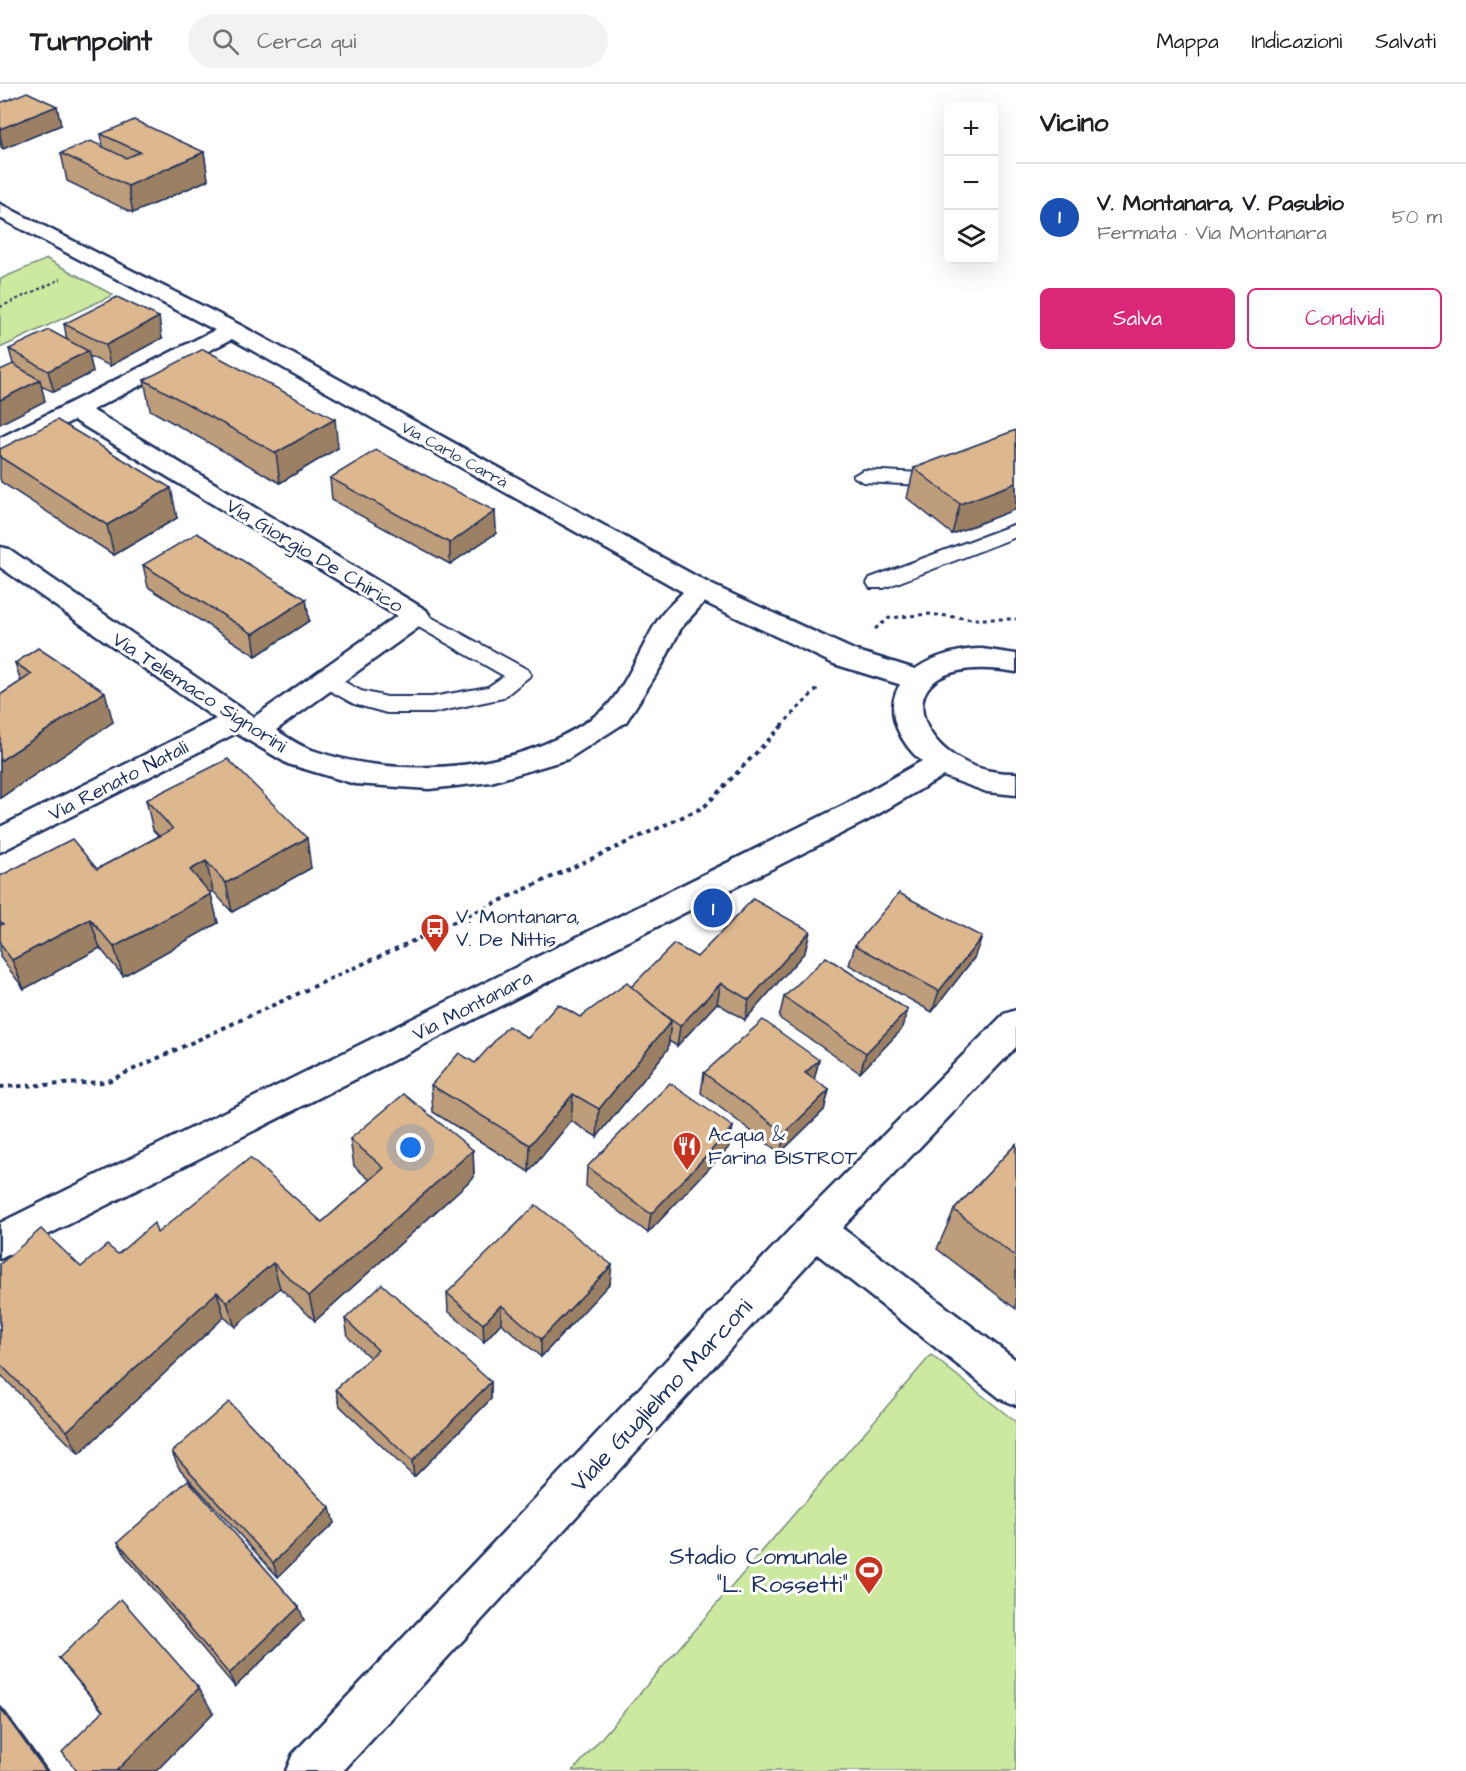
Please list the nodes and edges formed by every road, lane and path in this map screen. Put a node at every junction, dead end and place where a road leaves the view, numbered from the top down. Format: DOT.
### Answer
graph roads {
  1 [pos="0,210"];
  2 [pos="100,262"];
  3 [pos="0,307"];
  4 [pos="232,330"];
  5 [pos="75,410"];
  6 [pos="0,448"];
  7 [pos="964,464"];
  8 [pos="863,476"];
  9 [pos="1016,530"];
  10 [pos="0,555"];
  11 [pos="877,583"];
  12 [pos="700,590"];
  13 [pos="416,616"];
  14 [pos="1016,619"];
  15 [pos="844,657"];
  16 [pos="1016,663"];
  17 [pos="327,679"];
  18 [pos="918,680"];
  19 [pos="245,725"];
  20 [pos="942,763"];
  21 [pos="1014,786"];
  22 [pos="0,841"];
  23 [pos="1016,1024"];
  24 [pos="0,1088"];
  25 [pos="816,1230"];
  26 [pos="0,1242"];
  27 [pos="1016,1384"];
  28 [pos="310,1771"];
  1 -- 2 [label="street, Via Carlo Carrà"];
  2 -- 3 [label="path"];
  2 -- 4 [label="street, Via Carlo Carrà"];
  4 -- 5 [label="street"];
  4 -- 12 [label="street, Via Carlo Carrà"];
  5 -- 6 [label="street"];
  5 -- 13 [label="street, Via Giorgio De Chirico"];
  7 -- 8 [label="lane"];
  9 -- 11 [label="lane"];
  10 -- 19 [label="street, Via Telemaco Signorini"];
  12 -- 15 [label="street, Via Carlo Carrà"];
  12 -- 19 [label="street, Via Telemaco Signorini"];
  13 -- 17 [label="street, Via Giorgio De Chirico"];
  13 -- 17 [label="lane"];
  14 -- 15 [label="path"];
  15 -- 18 [label="street, Via Carlo Carrà"];
  15 -- 24 [label="path"];
  16 -- 18 [label="street"];
  17 -- 19 [label="street, Via Giorgio De Chirico"];
  18 -- 20 [label="street"];
  19 -- 22 [label="street, Via Renato Natali"];
  20 -- 21 [label="street"];
  20 -- 26 [label="street, Via Montanara"];
  23 -- 25 [label="street, Viale Guglielmo Marconi"];
  25 -- 27 [label="street"];
  25 -- 28 [label="street, Viale Guglielmo Marconi"];
}
